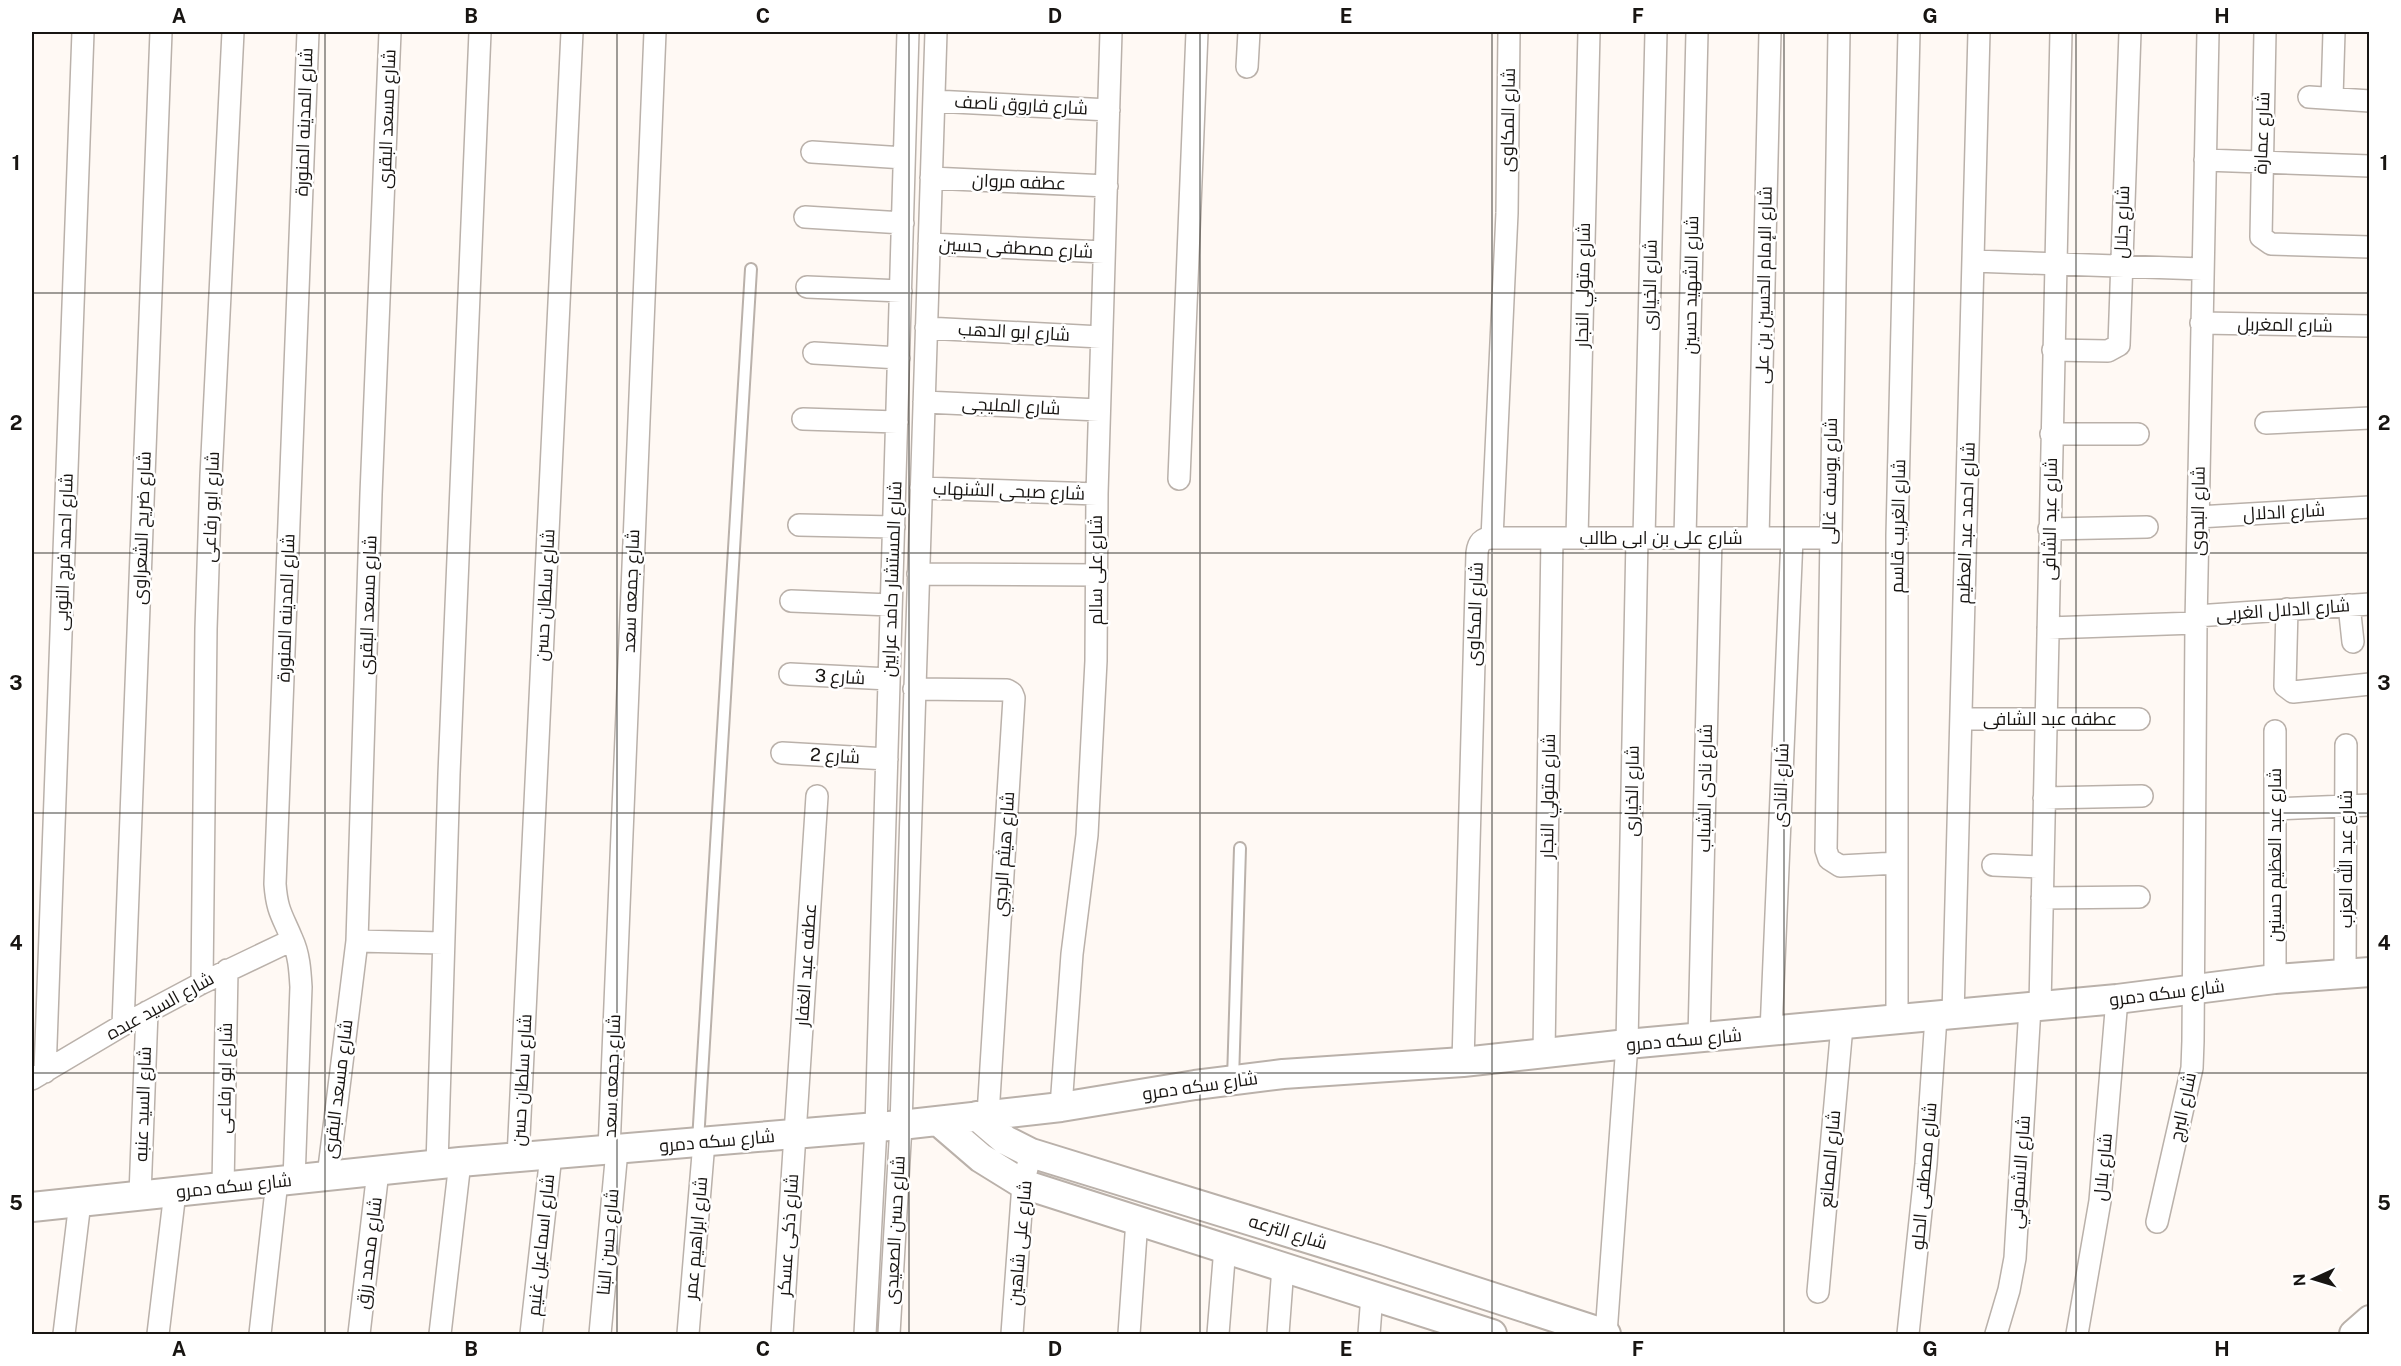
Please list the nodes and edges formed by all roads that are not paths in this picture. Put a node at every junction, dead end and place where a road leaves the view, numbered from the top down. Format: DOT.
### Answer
graph roads {
  1 [pos="83,32"];
  2 [pos="161,32"];
  3 [pos="233,32"];
  4 [pos="308,32"];
  5 [pos="390,32"];
  6 [pos="480,32"];
  7 [pos="572,32"];
  8 [pos="655,32"];
  9 [pos="908,32"];
  10 [pos="936,32"];
  11 [pos="1111,32"];
  12 [pos="1197,32"];
  13 [pos="1249,32"];
  14 [pos="1509,32"];
  15 [pos="1589,32"];
  16 [pos="1656,32"];
  17 [pos="1697,32"];
  18 [pos="1770,32"];
  19 [pos="1839,32"];
  20 [pos="1909,32"];
  21 [pos="1979,32"];
  22 [pos="2061,32"];
  23 [pos="2130,32"];
  24 [pos="2208,32"];
  25 [pos="2265,32"];
  26 [pos="2334,32"];
  27 [pos="1247,67"];
  28 [pos="2309,97"];
  29 [pos="2332,98"];
  30 [pos="934,101"];
  31 [pos="2370,101"];
  32 [pos="1109,110"];
  33 [pos="812,152"];
  34 [pos="904,158"];
  35 [pos="2205,160"];
  36 [pos="2261,162"];
  37 [pos="2370,166"];
  38 [pos="931,178"];
  39 [pos="1107,186"];
  40 [pos="805,217"];
  41 [pos="903,223"];
  42 [pos="929,244"];
  43 [pos="2370,247"];
  44 [pos="1104,252"];
  45 [pos="1973,261"];
  46 [pos="2055,264"];
  47 [pos="2121,266"];
  48 [pos="751,269"];
  49 [pos="2202,269"];
  50 [pos="807,287"];
  51 [pos="901,291"];
  52 [pos="2200,323"];
  53 [pos="2370,327"];
  54 [pos="926,328"];
  55 [pos="1101,337"];
  56 [pos="2053,350"];
  57 [pos="814,353"];
  58 [pos="899,358"];
  59 [pos="924,402"];
  60 [pos="1099,410"];
  61 [pos="2370,418"];
  62 [pos="803,419"];
  63 [pos="897,422"];
  64 [pos="2266,423"];
  65 [pos="2051,434"];
  66 [pos="2138,434"];
  67 [pos="1179,479"];
  68 [pos="921,488"];
  69 [pos="1097,494"];
  70 [pos="2370,507"];
  71 [pos="2198,517"];
  72 [pos="799,525"];
  73 [pos="894,527"];
  74 [pos="2147,527"];
  75 [pos="2049,529"];
  76 [pos="1492,538"];
  77 [pos="1552,538"];
  78 [pos="1577,538"];
  79 [pos="1640,538"];
  80 [pos="1685,538"];
  81 [pos="1711,538"];
  82 [pos="1758,538"];
  83 [pos="1792,538"];
  84 [pos="1829,538"];
  85 [pos="918,574"];
  86 [pos="1096,575"];
  87 [pos="791,601"];
  88 [pos="2359,604"];
  89 [pos="891,605"];
  90 [pos="2287,609"];
  91 [pos="2196,619"];
  92 [pos="2048,628"];
  93 [pos="2353,642"];
  94 [pos="790,674"];
  95 [pos="889,679"];
  96 [pos="2370,684"];
  97 [pos="914,689"];
  98 [pos="1961,719"];
  99 [pos="2045,719"];
  100 [pos="2139,719"];
  101 [pos="2275,731"];
  102 [pos="2346,745"];
  103 [pos="782,753"];
  104 [pos="887,759"];
  105 [pos="818,796"];
  106 [pos="2142,796"];
  107 [pos="2044,798"];
  108 [pos="2370,805"];
  109 [pos="2346,806"];
  110 [pos="2275,809"];
  111 [pos="1240,848"];
  112 [pos="1897,863"];
  113 [pos="1993,865"];
  114 [pos="2043,867"];
  115 [pos="2139,897"];
  116 [pos="2042,898"];
  117 [pos="292,940"];
  118 [pos="357,942"];
  119 [pos="443,943"];
  120 [pos="227,970"];
  121 [pos="2357,973"];
  122 [pos="2275,979"];
  123 [pos="202,982"];
  124 [pos="2194,990"];
  125 [pos="2117,999"];
  126 [pos="2035,1007"];
  127 [pos="147,1012"];
  128 [pos="1944,1016"];
  129 [pos="1897,1020"];
  130 [pos="123,1025"];
  131 [pos="1842,1026"];
  132 [pos="1771,1032"];
  133 [pos="1699,1038"];
  134 [pos="1627,1044"];
  135 [pos="1544,1053"];
  136 [pos="1463,1062"];
  137 [pos="38,1075"];
  138 [pos="1233,1080"];
  139 [pos="1061,1107"];
  140 [pos="982,1116"];
  141 [pos="938,1120"];
  142 [pos="888,1126"];
  143 [pos="795,1135"];
  144 [pos="701,1142"];
  145 [pos="613,1150"];
  146 [pos="1031,1153"];
  147 [pos="551,1155"];
  148 [pos="518,1158"];
  149 [pos="449,1164"];
  150 [pos="378,1171"];
  151 [pos="328,1176"];
  152 [pos="285,1180"];
  153 [pos="1023,1184"];
  154 [pos="223,1187"];
  155 [pos="175,1192"];
  156 [pos="140,1195"];
  157 [pos="80,1202"];
  158 [pos="32,1208"];
  159 [pos="1137,1220"];
  160 [pos="2157,1222"];
  161 [pos="1225,1247"];
  162 [pos="1283,1267"];
  163 [pos="1818,1292"];
  164 [pos="1372,1295"];
  165 [pos="2370,1320"];
  166 [pos="1444,1327"];
  167 [pos="1606,1334"];
  168 [pos="64,1335"];
  169 [pos="158,1335"];
  170 [pos="260,1335"];
  171 [pos="359,1335"];
  172 [pos="440,1335"];
  173 [pos="531,1335"];
  174 [pos="600,1335"];
  175 [pos="688,1335"];
  176 [pos="782,1335"];
  177 [pos="864,1335"];
  178 [pos="889,1335"];
  179 [pos="1012,1335"];
  180 [pos="1129,1335"];
  181 [pos="1218,1335"];
  182 [pos="1278,1335"];
  183 [pos="1369,1335"];
  184 [pos="1492,1335"];
  185 [pos="1908,1335"];
  186 [pos="1996,1335"];
  187 [pos="2078,1335"];
  188 [pos="2355,1335"];
  1 -- 137 [label="street, شارع احمد فرج النوبى"];
  2 -- 130 [label="street, شارع ضريح الشعراوى"];
  3 -- 123 [label="street, شارع ابو رفاعى"];
  4 -- 117 [label="street, شارع المدينه المنورة"];
  5 -- 118 [label="street, شارع مسعد البقرى"];
  6 -- 119 [label="street"];
  7 -- 148 [label="street, شارع سلطان حسن"];
  8 -- 145 [label="street, شارع جمعه سعد"];
  9 -- 34 [label="street, شارع المستشار حامد عرابين"];
  10 -- 30 [label="street, شارع المستشار حامد عرابين"];
  11 -- 32 [label="street, شارع على سالم"];
  12 -- 67 [label="street"];
  13 -- 27 [label="street"];
  14 -- 76 [label="street, شارع المكاوى"];
  15 -- 78 [label="street, شارع متولي النجار"];
  16 -- 79 [label="street, شارع الخيارى"];
  17 -- 80 [label="street, شارع الشهيد حسين"];
  18 -- 82 [label="street, شارع الإمام الحسين بن على"];
  19 -- 84 [label="street, شارع يوسف غالى"];
  20 -- 112 [label="street, شارع الغريب قاسم"];
  21 -- 45 [label="street, شارع احمد عبد العظيم"];
  22 -- 46 [label="street, شارع عبد الشافى"];
  23 -- 47 [label="street, شارع جلال"];
  24 -- 35 [label="street, شارع البدوى"];
  25 -- 36 [label="street, شارع عمارة"];
  26 -- 29 [label="street"];
  28 -- 29 [label="street"];
  29 -- 31 [label="street"];
  30 -- 32 [label="street, شارع فاروق ناصف"];
  30 -- 38 [label="street, شارع المستشار حامد عرابين"];
  32 -- 39 [label="street, شارع على سالم"];
  33 -- 34 [label="street"];
  34 -- 41 [label="street, شارع المستشار حامد عرابين"];
  35 -- 36 [label="street"];
  35 -- 49 [label="street, شارع البدوى"];
  36 -- 37 [label="street"];
  36 -- 43 [label="street, شارع عمارة"];
  38 -- 39 [label="street, عطفه مروان"];
  38 -- 42 [label="street, شارع المستشار حامد عرابين"];
  39 -- 44 [label="street, شارع على سالم"];
  40 -- 41 [label="street"];
  41 -- 51 [label="street, شارع المستشار حامد عرابين"];
  42 -- 44 [label="street, شارع مصطفى حسين"];
  42 -- 54 [label="street, شارع المستشار حامد عرابين"];
  44 -- 55 [label="street, شارع على سالم"];
  45 -- 46 [label="street"];
  45 -- 98 [label="street, شارع احمد عبد العظيم"];
  46 -- 47 [label="street"];
  46 -- 56 [label="street, شارع عبد الشافى"];
  47 -- 49 [label="street"];
  47 -- 56 [label="street, شارع جلال"];
  48 -- 144 [label="lane"];
  49 -- 52 [label="street, شارع البدوى"];
  50 -- 51 [label="street"];
  51 -- 58 [label="street, شارع المستشار حامد عرابين"];
  52 -- 53 [label="street, شارع المغربل"];
  52 -- 71 [label="street, شارع البدوى"];
  54 -- 55 [label="street, شارع ابو الدهب"];
  54 -- 59 [label="street, شارع المستشار حامد عرابين"];
  55 -- 60 [label="street, شارع على سالم"];
  56 -- 65 [label="street, شارع عبد الشافى"];
  57 -- 58 [label="street"];
  58 -- 63 [label="street, شارع المستشار حامد عرابين"];
  59 -- 60 [label="street, شارع المليجى"];
  59 -- 68 [label="street, شارع المستشار حامد عرابين"];
  60 -- 69 [label="street, شارع على سالم"];
  61 -- 64 [label="street"];
  62 -- 63 [label="street"];
  63 -- 73 [label="street, شارع المستشار حامد عرابين"];
  65 -- 66 [label="street"];
  65 -- 75 [label="street, شارع عبد الشافى"];
  68 -- 69 [label="street, شارع صبحى الشنهاب"];
  68 -- 85 [label="street, شارع المستشار حامد عرابين"];
  69 -- 86 [label="street, شارع على سالم"];
  70 -- 71 [label="street, شارع الدلال"];
  71 -- 91 [label="street, شارع البدوى"];
  72 -- 73 [label="street"];
  73 -- 89 [label="street, شارع المستشار حامد عرابين"];
  74 -- 75 [label="street"];
  75 -- 92 [label="street, شارع عبد الشافى"];
  76 -- 77 [label="street, شارع على بن ابى طالب"];
  76 -- 136 [label="street, شارع المكاوى"];
  77 -- 78 [label="street, شارع على بن ابى طالب"];
  77 -- 135 [label="street, شارع متولي النجار"];
  78 -- 79 [label="street, شارع على بن ابى طالب"];
  79 -- 80 [label="street, شارع على بن ابى طالب"];
  79 -- 134 [label="street, شارع الخيارى"];
  80 -- 81 [label="street, شارع على بن ابى طالب"];
  81 -- 82 [label="street, شارع على بن ابى طالب"];
  81 -- 133 [label="street, شارع نادى الشباب"];
  82 -- 83 [label="street, شارع على بن ابى طالب"];
  83 -- 84 [label="street, شارع على بن ابى طالب"];
  83 -- 132 [label="street, شارع النادى"];
  84 -- 112 [label="street, شارع يوسف غالى"];
  85 -- 86 [label="street"];
  85 -- 97 [label="street, شارع المستشار حامد عرابين"];
  86 -- 139 [label="street, شارع على سالم"];
  87 -- 89 [label="street"];
  88 -- 90 [label="street, شارع الدلال الغربى"];
  88 -- 93 [label="street"];
  89 -- 95 [label="street, شارع المستشار حامد عرابين"];
  90 -- 91 [label="street, شارع الدلال الغربى"];
  90 -- 96 [label="street"];
  91 -- 92 [label="street, شارع الدلال الغربى"];
  91 -- 124 [label="street, شارع البدوى"];
  92 -- 99 [label="street, شارع عبد الشافى"];
  94 -- 95 [label="street, شارع 3"];
  95 -- 104 [label="street, شارع المستشار حامد عرابين"];
  97 -- 140 [label="street, شارع هيثم الرجبي"];
  97 -- 142 [label="street, شارع المستشار حامد عرابين"];
  98 -- 99 [label="street, عطفه عبد الشافى"];
  98 -- 128 [label="street, شارع احمد عبد العظيم"];
  99 -- 100 [label="street, عطفه عبد الشافى"];
  99 -- 107 [label="street, شارع عبد الشافى"];
  101 -- 110 [label="street, شارع عبد العظيم حسنين"];
  102 -- 109 [label="street, شارع عبد الله العزب"];
  103 -- 104 [label="street, شارع 2"];
  104 -- 142 [label="street, شارع المستشار حامد عرابين"];
  105 -- 143 [label="street, عطفه عبد الغفار"];
  106 -- 107 [label="street"];
  107 -- 114 [label="street, شارع عبد الشافى"];
  108 -- 109 [label="street"];
  109 -- 110 [label="street"];
  109 -- 121 [label="street, شارع عبد الله العزب"];
  110 -- 122 [label="street, شارع عبد العظيم حسنين"];
  111 -- 138 [label="lane"];
  112 -- 129 [label="street, شارع الغريب قاسم"];
  113 -- 114 [label="street"];
  114 -- 116 [label="street, شارع عبد الشافى"];
  115 -- 116 [label="street"];
  116 -- 126 [label="street, شارع عبد الشافى"];
  117 -- 120 [label="street, شارع السيد عبده"];
  117 -- 152 [label="street, شارع المدينه المنورة"];
  118 -- 119 [label="street"];
  118 -- 151 [label="street, شارع مسعد البقرى"];
  119 -- 149 [label="street"];
  120 -- 123 [label="street, شارع السيد عبده"];
  120 -- 154 [label="street, شارع ابو رفاعى"];
  121 -- 122 [label="main road, شارع سكه دمرو"];
  122 -- 124 [label="main road, شارع سكه دمرو"];
  123 -- 127 [label="street, شارع السيد عبده"];
  124 -- 125 [label="main road, شارع سكه دمرو"];
  124 -- 160 [label="street, شارع البرج"];
  125 -- 126 [label="main road, شارع سكه دمرو"];
  125 -- 187 [label="street, شارع بلال"];
  126 -- 128 [label="main road, شارع سكه دمرو"];
  126 -- 186 [label="street, شارع الاشموني"];
  127 -- 130 [label="street, شارع السيد عبده"];
  127 -- 156 [label="street, شارع السيد عنبه"];
  128 -- 129 [label="main road, شارع سكه دمرو"];
  128 -- 185 [label="street, شارع مصطفى الحلو"];
  129 -- 131 [label="main road, شارع سكه دمرو"];
  130 -- 137 [label="street, شارع السيد عبده"];
  131 -- 132 [label="main road, شارع سكه دمرو"];
  131 -- 163 [label="street, شارع المصانع"];
  132 -- 133 [label="main road, شارع سكه دمرو"];
  133 -- 134 [label="main road, شارع سكه دمرو"];
  134 -- 135 [label="main road, شارع سكه دمرو"];
  134 -- 167 [label="street, شارع الخيارى"];
  135 -- 136 [label="main road, شارع سكه دمرو"];
  136 -- 138 [label="main road, شارع سكه دمرو"];
  138 -- 139 [label="main road, شارع سكه دمرو"];
  139 -- 140 [label="main road, شارع سكه دمرو"];
  140 -- 141 [label="main road, شارع سكه دمرو"];
  140 -- 146 [label="main road, شارع الترعه"];
  141 -- 142 [label="main road, شارع سكه دمرو"];
  141 -- 153 [label="main road, شارع الترعه"];
  142 -- 143 [label="main road, شارع سكه دمرو"];
  142 -- 177 [label="street, شارع حسن الصعيدى"];
  142 -- 178 [label="street, شارع حسن الصعيدى"];
  143 -- 144 [label="main road, شارع سكه دمرو"];
  143 -- 176 [label="street, شارع ذكى عسكر"];
  144 -- 145 [label="main road, شارع سكه دمرو"];
  144 -- 175 [label="street, شارع ابراهيم عمر"];
  145 -- 147 [label="main road, شارع سكه دمرو"];
  145 -- 174 [label="street, شارع حسن البنا"];
  146 -- 153 [label="street, شارع على شاهين"];
  146 -- 167 [label="main road, شارع الترعه"];
  147 -- 148 [label="main road, شارع سكه دمرو"];
  147 -- 173 [label="street, شارع اسماعيل غنيم"];
  148 -- 149 [label="main road, شارع سكه دمرو"];
  149 -- 150 [label="main road, شارع سكه دمرو"];
  149 -- 172 [label="street"];
  150 -- 151 [label="main road, شارع سكه دمرو"];
  150 -- 171 [label="street, شارع محمد رزق"];
  151 -- 152 [label="main road, شارع سكه دمرو"];
  152 -- 154 [label="main road, شارع سكه دمرو"];
  152 -- 170 [label="street, شارع المدينه المنورة"];
  153 -- 159 [label="main road, شارع الترعه"];
  153 -- 179 [label="street, شارع على شاهين"];
  154 -- 155 [label="main road, شارع سكه دمرو"];
  155 -- 156 [label="main road, شارع سكه دمرو"];
  155 -- 169 [label="street"];
  156 -- 157 [label="main road, شارع سكه دمرو"];
  157 -- 158 [label="main road, شارع سكه دمرو"];
  157 -- 168 [label="street"];
  159 -- 161 [label="main road, شارع الترعه"];
  159 -- 180 [label="street"];
  161 -- 162 [label="main road, شارع الترعه"];
  161 -- 181 [label="street"];
  162 -- 164 [label="main road, شارع الترعه"];
  162 -- 182 [label="street"];
  164 -- 166 [label="main road, شارع الترعه"];
  164 -- 183 [label="street"];
  165 -- 188 [label="main road"];
  166 -- 184 [label="main road, شارع الترعه"];
}
